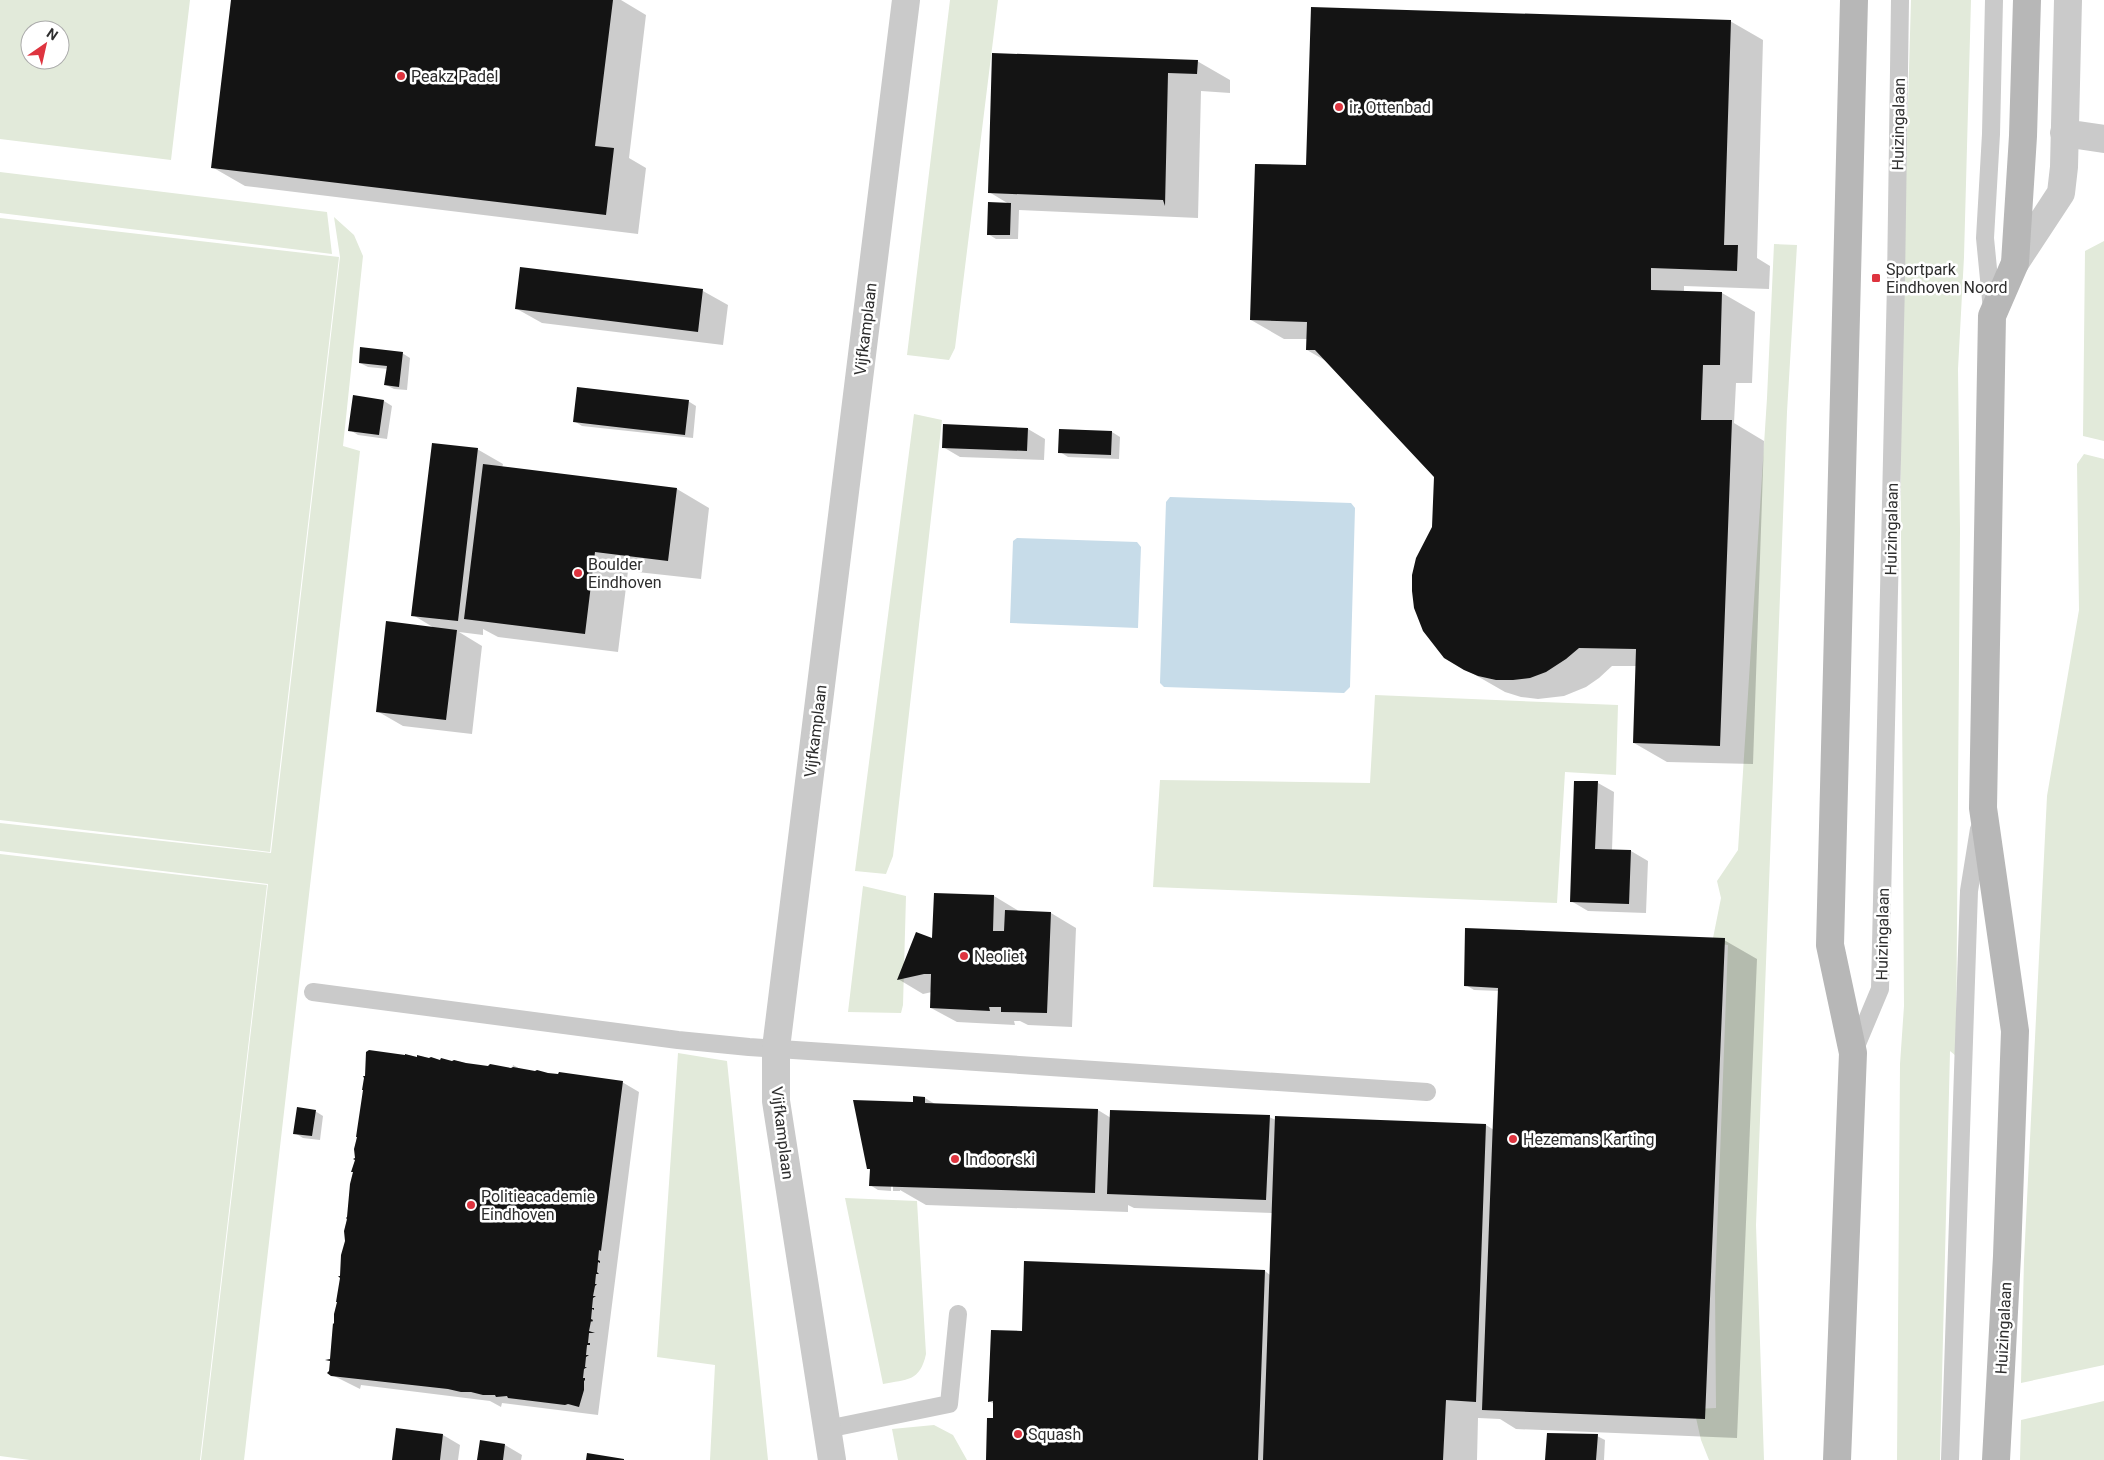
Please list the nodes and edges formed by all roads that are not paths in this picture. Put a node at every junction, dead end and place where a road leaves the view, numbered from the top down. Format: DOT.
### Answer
graph roads {
  1 [pos="906,0"];
  2 [pos="1854,0"];
  3 [pos="1900,0"];
  4 [pos="1994,0"];
  5 [pos="2027,0"];
  6 [pos="2068,0"];
  7 [pos="2064,133"];
  8 [pos="2104,139"];
  9 [pos="2015,263"];
  10 [pos="1992,316"];
  11 [pos="1983,808"];
  12 [pos="313,992"];
  13 [pos="776,1048"];
  14 [pos="1853,1053"];
  15 [pos="1427,1092"];
  16 [pos="958,1314"];
  17 [pos="827,1429"];
  18 [pos="832,1460"];
  19 [pos="1838,1460"];
  20 [pos="1950,1460"];
  21 [pos="1996,1460"];
  1 -- 13 [label="street, Vijfkamplaan"];
  2 -- 14 [label="main road, Huizingalaan"];
  3 -- 14 [label="lane, Huizingalaan"];
  4 -- 10 [label="lane, Huizingalaan"];
  5 -- 9 [label="main road, Huizingalaan"];
  6 -- 7 [label="street, Huizingalaan"];
  7 -- 8 [label="street"];
  7 -- 9 [label="street, Huizingalaan"];
  9 -- 10 [label="main road, Huizingalaan"];
  10 -- 11 [label="main road, Huizingalaan"];
  11 -- 20 [label="lane, Huizingalaan"];
  11 -- 21 [label="main road, Huizingalaan"];
  12 -- 13 [label="lane"];
  13 -- 15 [label="lane"];
  13 -- 17 [label="street, Vijfkamplaan"];
  14 -- 19 [label="main road, Huizingalaan"];
  16 -- 17 [label="lane"];
  17 -- 18 [label="street, Vijfkamplaan"];
}
